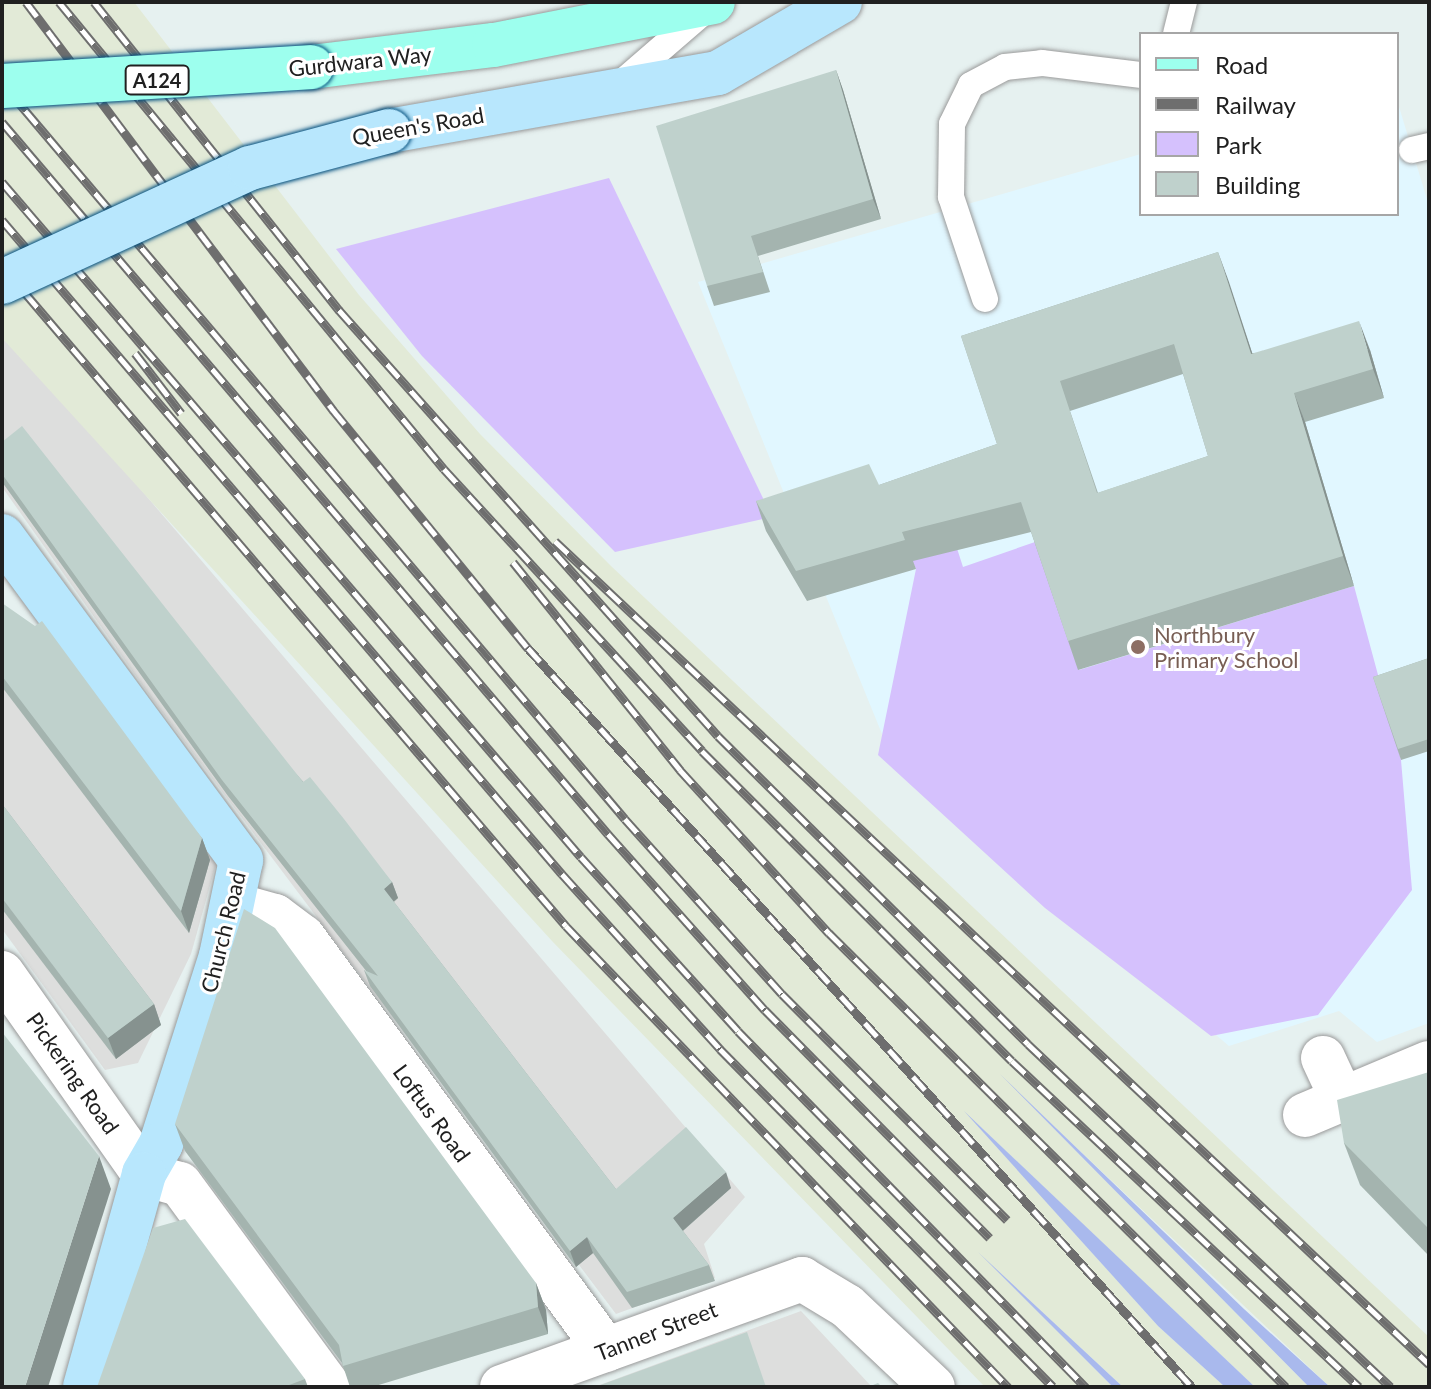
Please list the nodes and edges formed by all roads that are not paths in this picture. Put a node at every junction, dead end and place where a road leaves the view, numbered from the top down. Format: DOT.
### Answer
graph roads {
  1 [pos="713,2"];
  2 [pos="720,2"];
  3 [pos="840,2"];
  4 [pos="1184,2"];
  5 [pos="1176,32"];
  6 [pos="1139,75"];
  7 [pos="2,86"];
  8 [pos="604,95"];
  9 [pos="2,282"];
  10 [pos="985,299"];
  11 [pos="5,542"];
  12 [pos="235,905"];
  13 [pos="2,973"];
  14 [pos="1323,1058"];
  15 [pos="1429,1063"];
  16 [pos="144,1174"];
  17 [pos="606,1350"];
  18 [pos="85,1387"];
  19 [pos="329,1387"];
  20 [pos="502,1387"];
  21 [pos="933,1387"];
  1 -- 7 [label="main road, Gurdwara Way / A124, bridge"];
  2 -- 8 [label="lane"];
  3 -- 8 [label="street, Queen's Road"];
  4 -- 5 [label="lane"];
  6 -- 10 [label="lane"];
  8 -- 9 [label="street, Queen's Road, bridge"];
  11 -- 12 [label="street, Church Road"];
  12 -- 16 [label="street, Church Road"];
  12 -- 17 [label="street, Loftus Road"];
  13 -- 16 [label="street, Pickering Road"];
  14 -- 15 [label="street"];
  16 -- 18 [label="street, Church Road"];
  16 -- 19 [label="street"];
  17 -- 20 [label="street, Tanner Street"];
  17 -- 21 [label="street, Tanner Street"];
}
